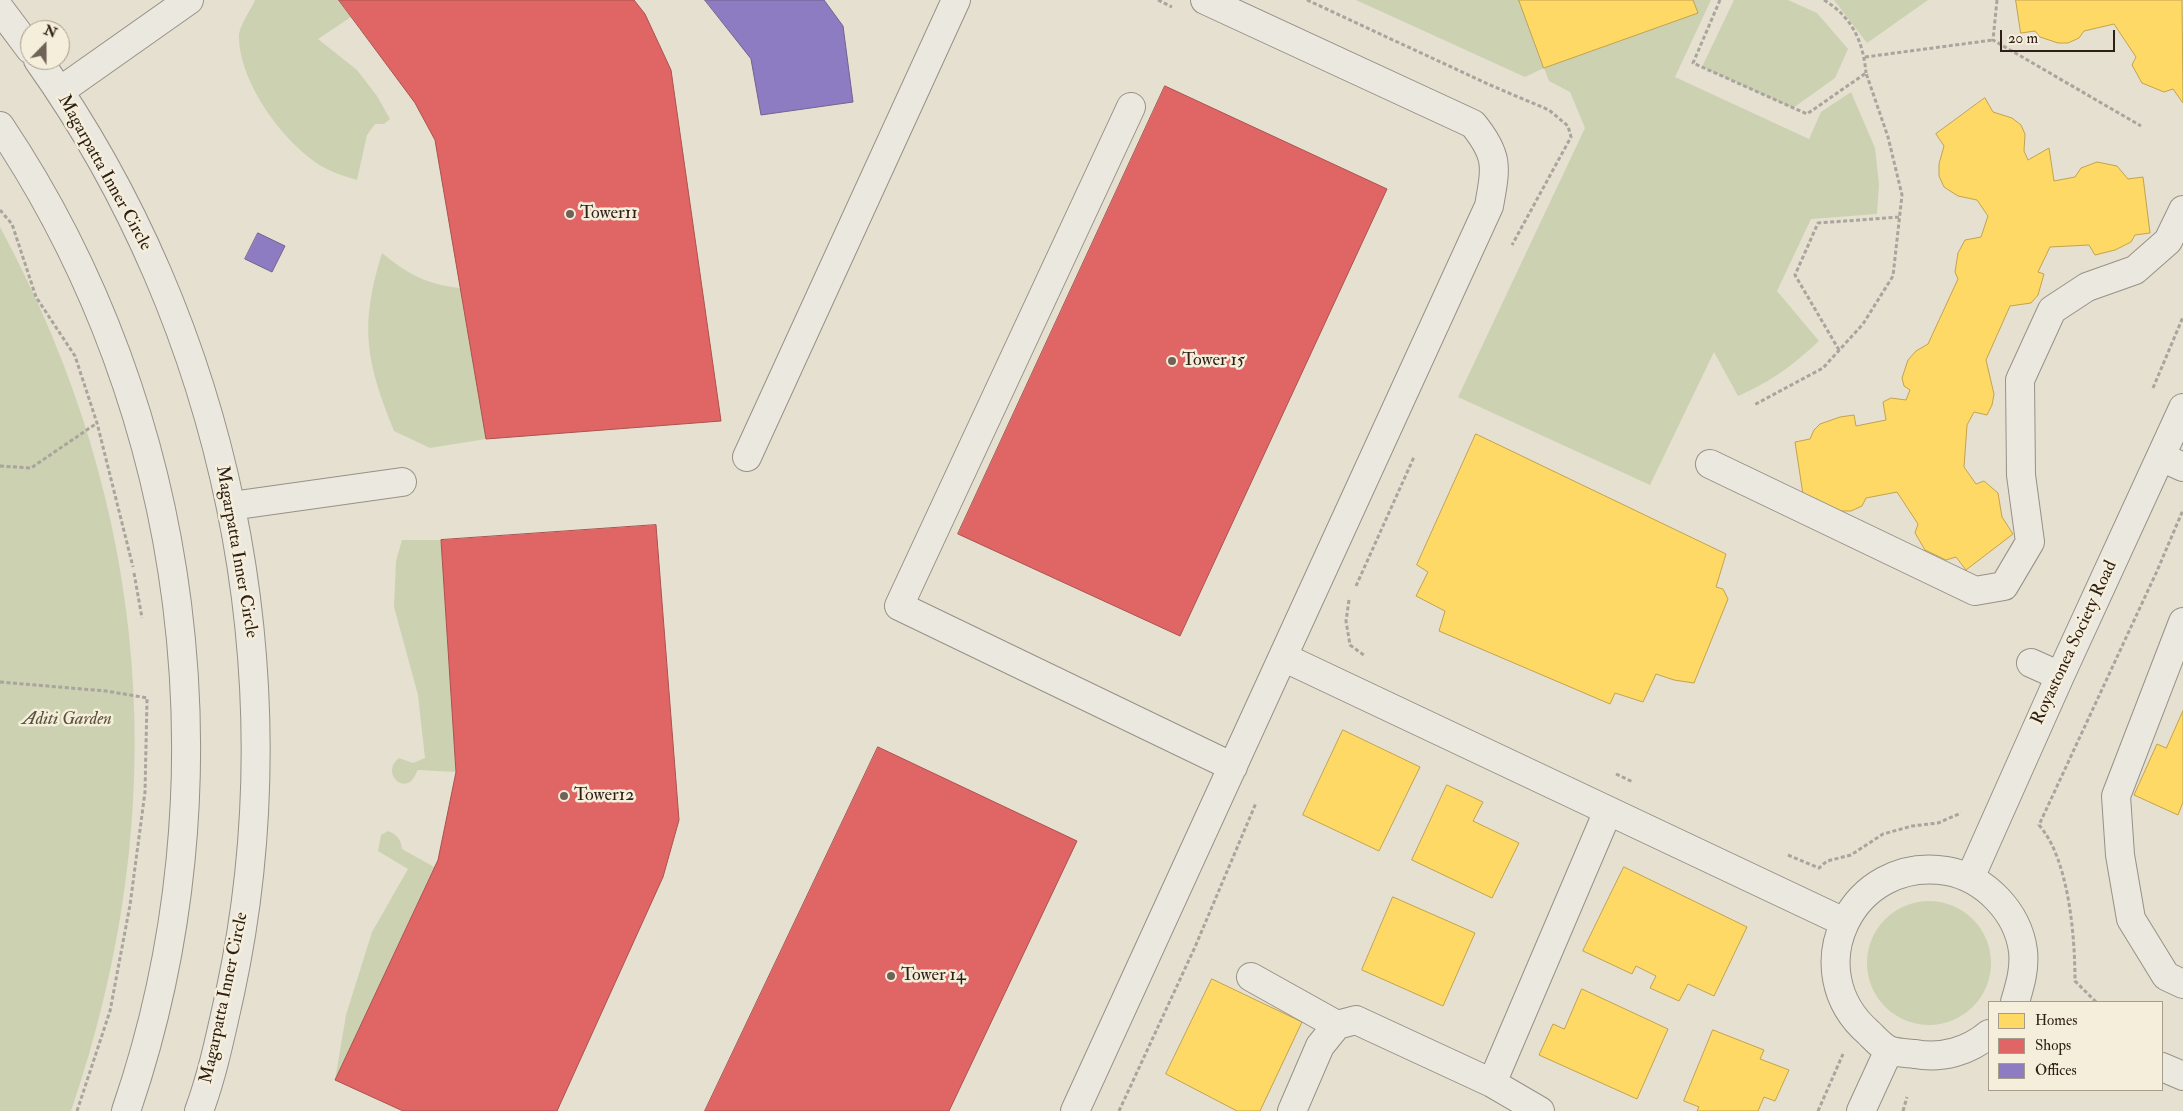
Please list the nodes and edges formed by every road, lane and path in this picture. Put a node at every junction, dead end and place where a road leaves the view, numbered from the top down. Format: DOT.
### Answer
graph roads {
  1 [pos="189,0"];
  2 [pos="956,0"];
  3 [pos="1158,0"];
  4 [pos="1205,0"];
  5 [pos="1307,0"];
  6 [pos="1720,0"];
  7 [pos="1824,0"];
  8 [pos="1996,0"];
  9 [pos="1176,8"];
  10 [pos="0,9"];
  11 [pos="20,36"];
  12 [pos="1993,40"];
  13 [pos="1864,57"];
  14 [pos="45,70"];
  15 [pos="1866,73"];
  16 [pos="60,91"];
  17 [pos="1131,106"];
  18 [pos="0,126"];
  19 [pos="2141,126"];
  20 [pos="0,210"];
  21 [pos="2183,210"];
  22 [pos="1900,217"];
  23 [pos="1511,246"];
  24 [pos="1839,350"];
  25 [pos="1754,405"];
  26 [pos="2183,408"];
  27 [pos="96,423"];
  28 [pos="1418,450"];
  29 [pos="747,457"];
  30 [pos="2172,462"];
  31 [pos="1710,464"];
  32 [pos="0,466"];
  33 [pos="402,482"];
  34 [pos="231,506"];
  35 [pos="142,621"];
  36 [pos="2183,622"];
  37 [pos="1283,657"];
  38 [pos="1372,661"];
  39 [pos="2031,663"];
  40 [pos="2060,676"];
  41 [pos="0,682"];
  42 [pos="147,688"];
  43 [pos="185,694"];
  44 [pos="147,698"];
  45 [pos="1233,767"];
  46 [pos="1608,771"];
  47 [pos="1641,786"];
  48 [pos="1258,799"];
  49 [pos="1965,804"];
  50 [pos="1608,811"];
  51 [pos="1784,853"];
  52 [pos="1970,878"];
  53 [pos="1844,922"];
  54 [pos="1251,977"];
  55 [pos="2183,984"];
  56 [pos="2015,1001"];
  57 [pos="1337,1025"];
  58 [pos="1988,1035"];
  59 [pos="1846,1048"];
  60 [pos="1889,1050"];
  61 [pos="2163,1067"];
  62 [pos="2183,1076"];
  63 [pos="1492,1083"];
  64 [pos="77,1111"];
  65 [pos="126,1111"];
  66 [pos="199,1111"];
  67 [pos="1075,1111"];
  68 [pos="1119,1111"];
  69 [pos="1292,1111"];
  70 [pos="1540,1111"];
  71 [pos="1818,1111"];
  72 [pos="1861,1111"];
  1 -- 16 [label="street"];
  2 -- 29 [label="street"];
  3 -- 9 [label="path"];
  4 -- 37 [label="street"];
  5 -- 23 [label="path"];
  6 -- 15 [label="path"];
  7 -- 13 [label="path"];
  8 -- 12 [label="path"];
  10 -- 11 [label="street"];
  12 -- 13 [label="path"];
  12 -- 19 [label="path"];
  13 -- 15 [label="path"];
  14 -- 16 [label="street, Magarpatta Inner Circle"];
  15 -- 22 [label="path"];
  16 -- 34 [label="street, Magarpatta Inner Circle"];
  17 -- 45 [label="street"];
  18 -- 43 [label="street"];
  20 -- 27 [label="path"];
  21 -- 31 [label="street"];
  22 -- 24 [label="path"];
  22 -- 24 [label="path"];
  24 -- 25 [label="path"];
  26 -- 30 [label="street, Royastonea Society Road"];
  27 -- 32 [label="path"];
  27 -- 35 [label="path"];
  28 -- 38 [label="path"];
  30 -- 40 [label="street, Royastonea Society Road"];
  33 -- 34 [label="street"];
  34 -- 66 [label="street, Magarpatta Inner Circle"];
  36 -- 55 [label="street"];
  37 -- 45 [label="street"];
  37 -- 50 [label="street"];
  39 -- 40 [label="street"];
  40 -- 52 [label="street, Royastonea Society Road"];
  41 -- 44 [label="path"];
  42 -- 44 [label="path"];
  43 -- 44 [label="path"];
  43 -- 65 [label="street"];
  44 -- 64 [label="path"];
  45 -- 67 [label="street"];
  46 -- 47 [label="path"];
  48 -- 68 [label="path"];
  49 -- 51 [label="path"];
  50 -- 53 [label="street"];
  50 -- 63 [label="street"];
  52 -- 53 [label="street"];
  52 -- 56 [label="street"];
  53 -- 60 [label="street"];
  54 -- 57 [label="street"];
  57 -- 63 [label="street"];
  57 -- 69 [label="street"];
  58 -- 60 [label="street"];
  59 -- 71 [label="path"];
  60 -- 72 [label="street"];
  61 -- 62 [label="street"];
  63 -- 70 [label="street"];
}
